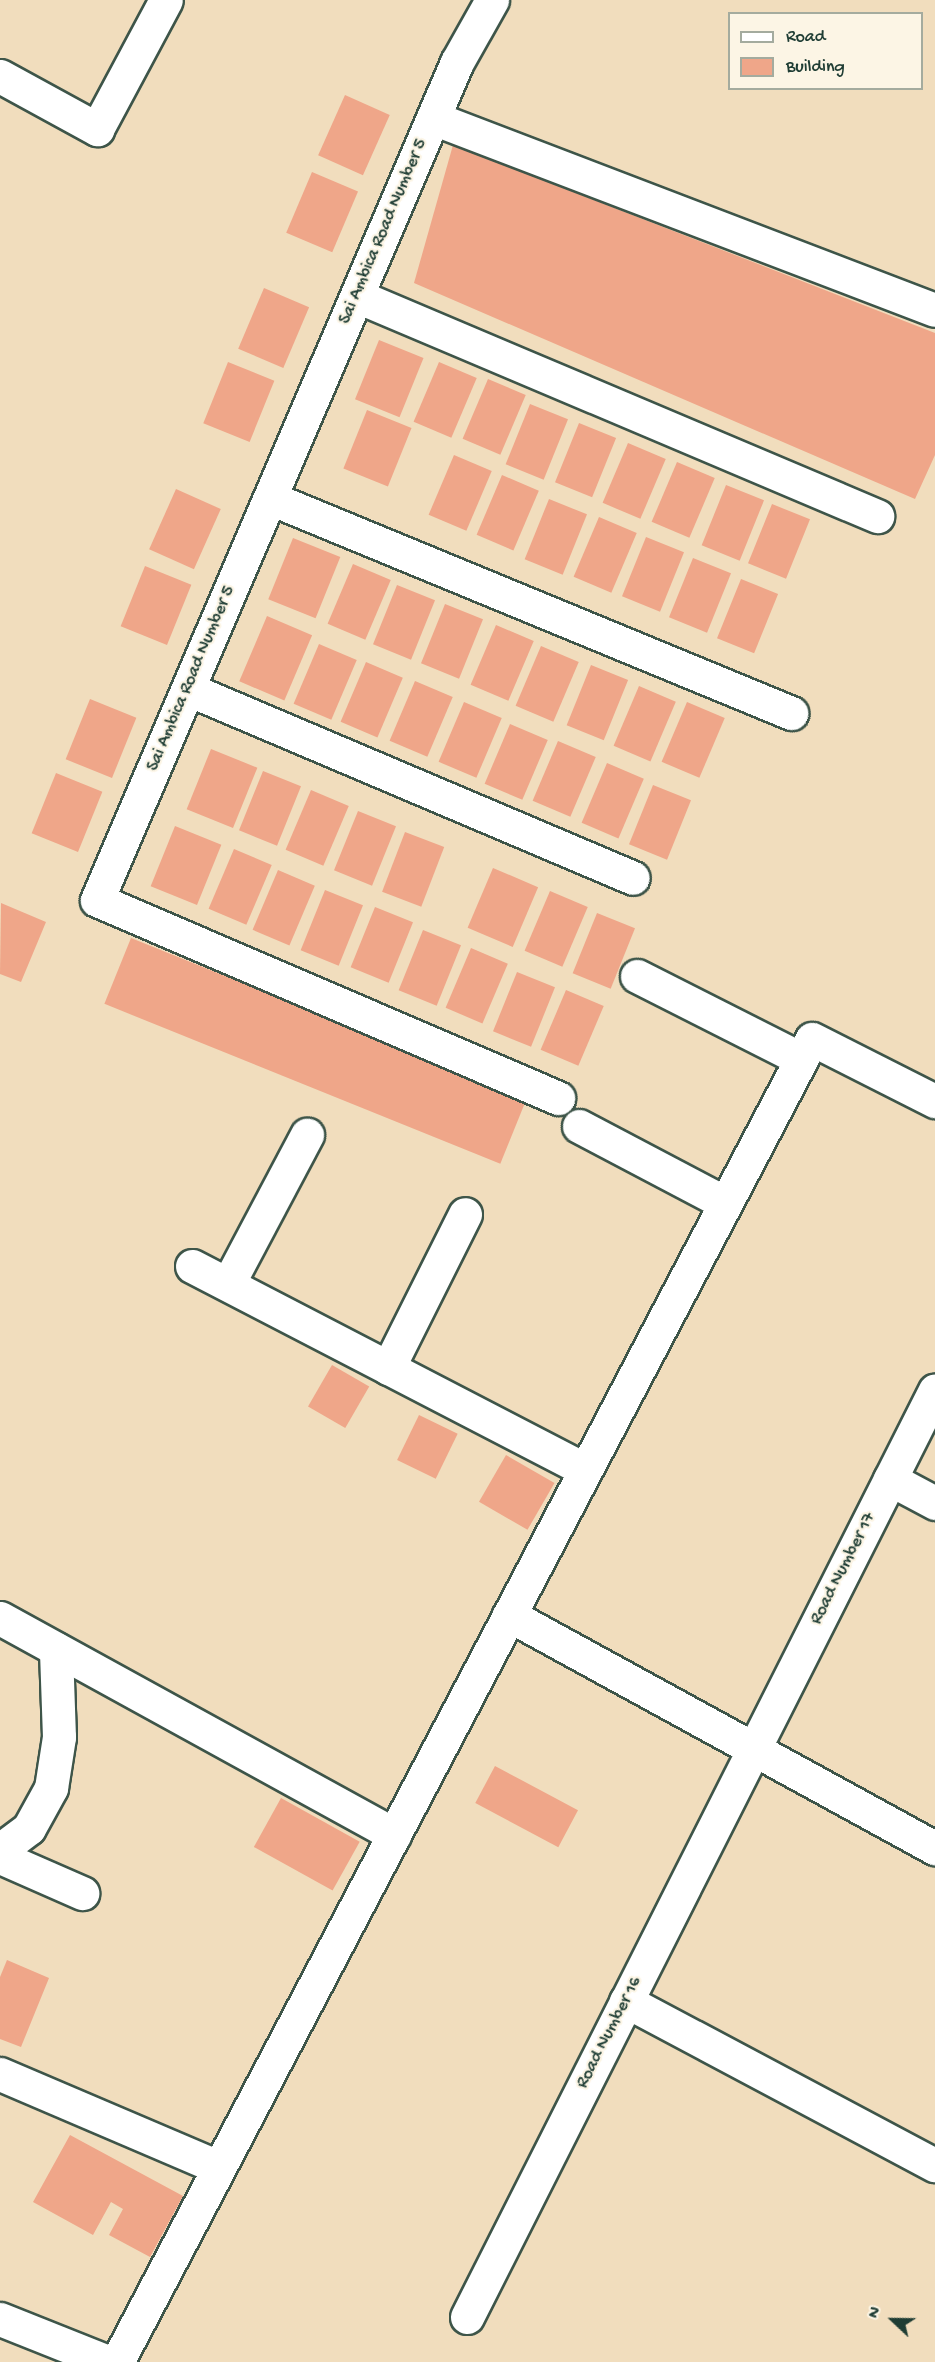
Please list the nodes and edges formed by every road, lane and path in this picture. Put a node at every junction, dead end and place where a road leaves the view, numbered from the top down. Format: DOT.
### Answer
graph roads {
  1 [pos="166,0"];
  2 [pos="492,0"];
  3 [pos="0,76"];
  4 [pos="433,118"];
  5 [pos="357,296"];
  6 [pos="935,310"];
  7 [pos="270,498"];
  8 [pos="877,516"];
  9 [pos="188,689"];
  10 [pos="791,713"];
  11 [pos="633,878"];
  12 [pos="637,976"];
  13 [pos="806,1049"];
  14 [pos="558,1098"];
  15 [pos="935,1101"];
  16 [pos="579,1126"];
  17 [pos="307,1135"];
  18 [pos="725,1203"];
  19 [pos="465,1214"];
  20 [pos="192,1266"];
  21 [pos="228,1284"];
  22 [pos="388,1368"];
  23 [pos="935,1390"];
  24 [pos="585,1470"];
  25 [pos="890,1479"];
  26 [pos="935,1503"];
  27 [pos="509,1615"];
  28 [pos="0,1618"];
  29 [pos="56,1649"];
  30 [pos="754,1749"];
  31 [pos="394,1835"];
  32 [pos="935,1848"];
  33 [pos="0,1850"];
  34 [pos="0,1857"];
  35 [pos="82,1893"];
  36 [pos="626,2001"];
  37 [pos="0,2074"];
  38 [pos="935,2165"];
  39 [pos="218,2167"];
  40 [pos="466,2317"];
  41 [pos="0,2319"];
  42 [pos="108,2362"];
  43 [pos="117,2362"];
  1 -- 3 [label="street"];
  2 -- 4 [label="street, Sai Ambica Road Number 5"];
  4 -- 5 [label="street, Sai Ambica Road Number 5"];
  4 -- 6 [label="street"];
  5 -- 7 [label="street, Sai Ambica Road Number 5"];
  5 -- 8 [label="street"];
  7 -- 9 [label="street, Sai Ambica Road Number 5"];
  7 -- 10 [label="street"];
  9 -- 11 [label="street"];
  9 -- 14 [label="street, Sai Ambica Road Number 5"];
  12 -- 13 [label="street"];
  13 -- 15 [label="street"];
  13 -- 18 [label="street"];
  16 -- 18 [label="street"];
  17 -- 21 [label="street"];
  18 -- 24 [label="street"];
  19 -- 22 [label="street"];
  20 -- 21 [label="street"];
  21 -- 22 [label="street"];
  22 -- 24 [label="street"];
  23 -- 25 [label="street, Road Number 17"];
  24 -- 27 [label="street"];
  25 -- 26 [label="street"];
  25 -- 30 [label="street, Road Number 17"];
  27 -- 30 [label="street"];
  27 -- 31 [label="street"];
  28 -- 29 [label="street"];
  29 -- 31 [label="street"];
  29 -- 33 [label="street"];
  30 -- 32 [label="street"];
  30 -- 36 [label="street, Road Number 16"];
  31 -- 39 [label="street"];
  34 -- 35 [label="street"];
  36 -- 38 [label="street"];
  36 -- 40 [label="street, Road Number 16"];
  37 -- 39 [label="street"];
  39 -- 43 [label="street"];
  41 -- 42 [label="street"];
}
